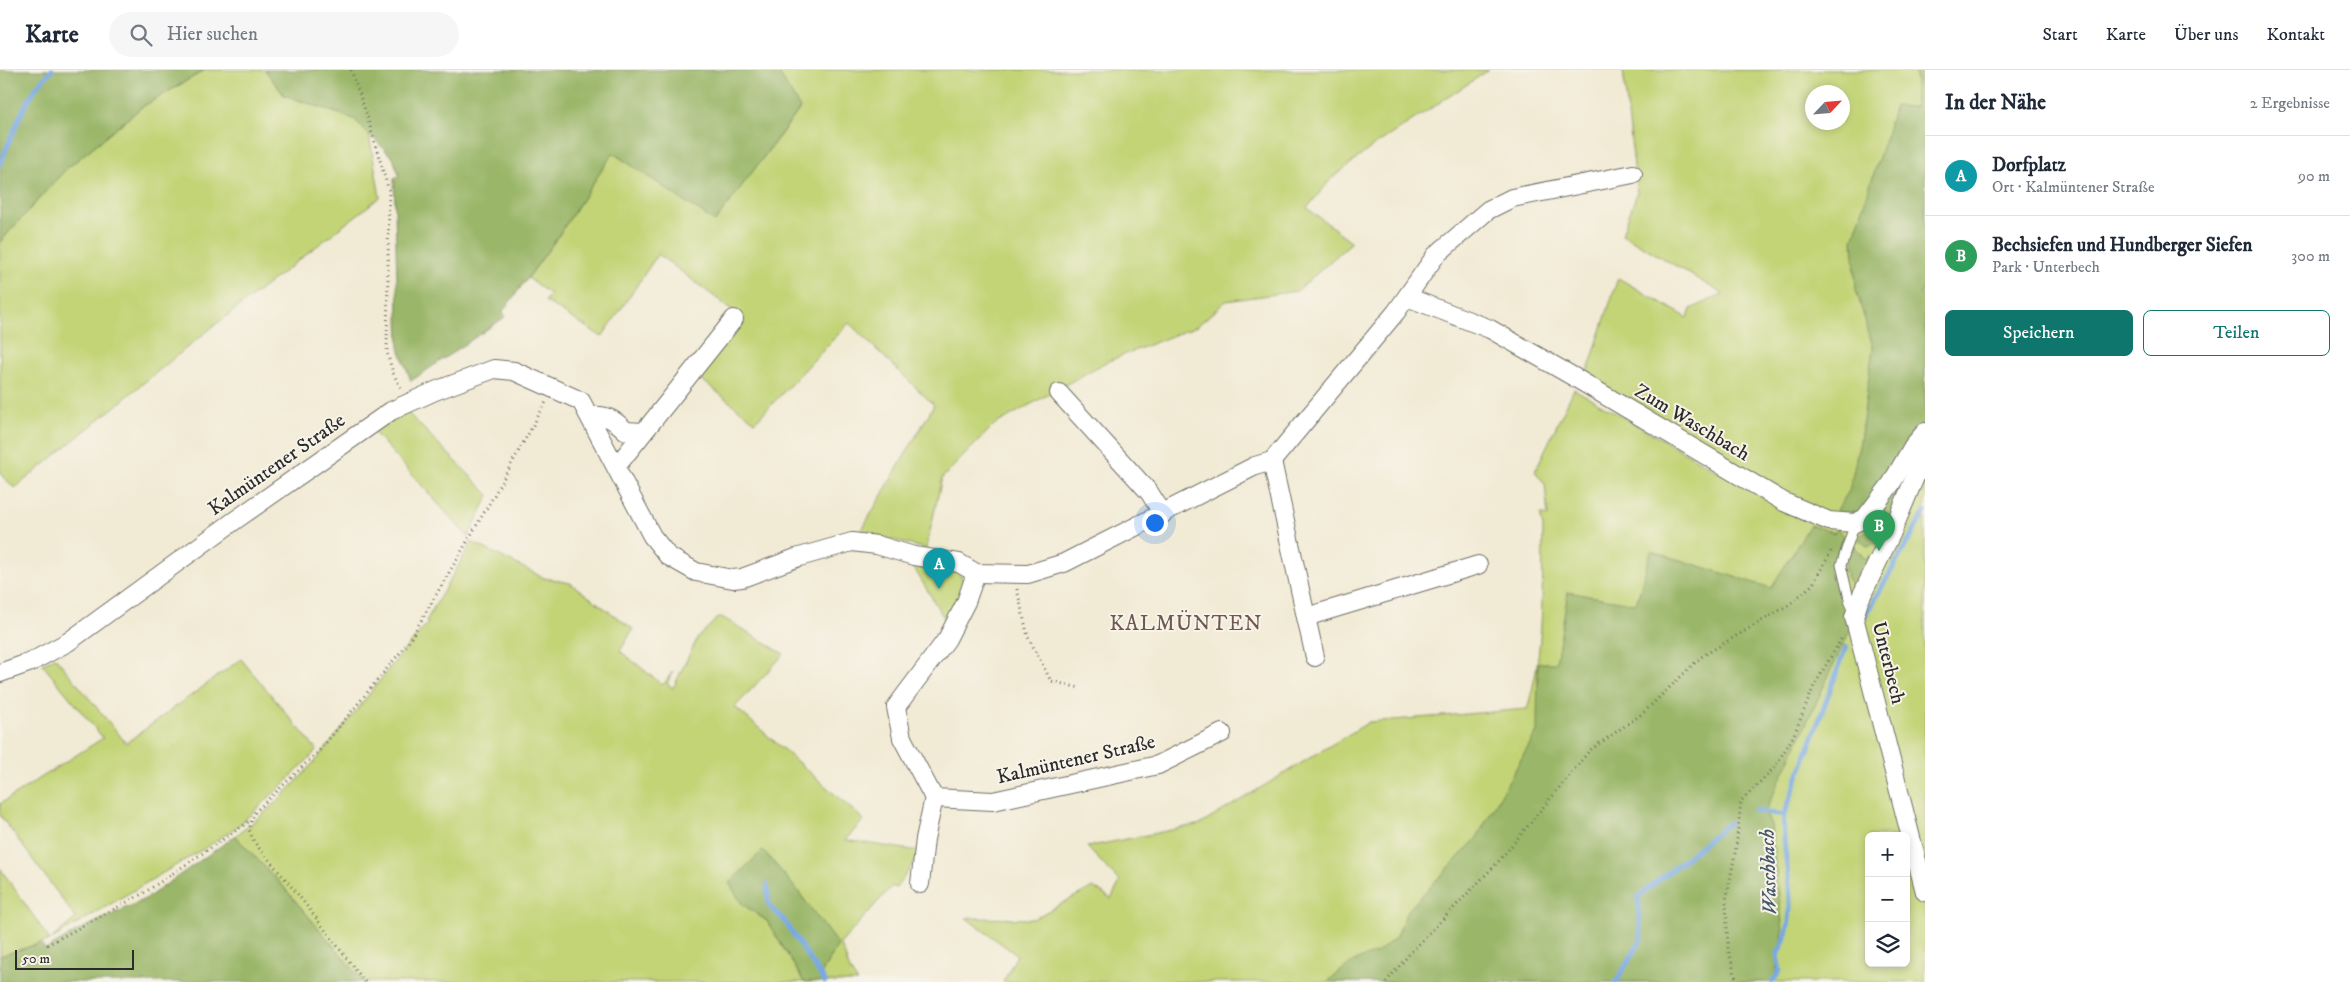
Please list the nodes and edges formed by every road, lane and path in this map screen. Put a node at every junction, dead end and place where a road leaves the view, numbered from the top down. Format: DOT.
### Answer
graph roads {
  1 [pos="351,70"];
  2 [pos="1633,174"];
  3 [pos="1407,297"];
  4 [pos="734,319"];
  5 [pos="553,388"];
  6 [pos="1059,392"];
  7 [pos="409,402"];
  8 [pos="591,416"];
  9 [pos="643,432"];
  10 [pos="1925,432"];
  11 [pos="1925,452"];
  12 [pos="1272,461"];
  13 [pos="616,467"];
  14 [pos="1163,514"];
  15 [pos="1851,522"];
  16 [pos="1478,565"];
  17 [pos="976,573"];
  18 [pos="1014,575"];
  19 [pos="1306,617"];
  20 [pos="1854,617"];
  21 [pos="1315,657"];
  22 [pos="0,673"];
  23 [pos="1080,688"];
  24 [pos="1222,733"];
  25 [pos="934,798"];
  26 [pos="250,821"];
  27 [pos="920,884"];
  28 [pos="1925,892"];
  29 [pos="48,945"];
  30 [pos="365,982"];
  31 [pos="1386,982"];
  32 [pos="1737,982"];
  1 -- 7 [label="path"];
  2 -- 3 [label="street"];
  3 -- 12 [label="street"];
  3 -- 15 [label="street, Zum Waschbach"];
  4 -- 9 [label="street"];
  5 -- 7 [label="street, Kalmüntener Straße"];
  5 -- 8 [label="street, Kalmüntener Straße"];
  5 -- 26 [label="path"];
  6 -- 14 [label="street"];
  7 -- 22 [label="street, Kalmüntener Straße"];
  8 -- 9 [label="street"];
  8 -- 13 [label="street, Kalmüntener Straße"];
  9 -- 13 [label="street"];
  10 -- 15 [label="street"];
  11 -- 20 [label="street, Unterbech"];
  12 -- 14 [label="street"];
  12 -- 19 [label="street"];
  13 -- 17 [label="street, Kalmüntener Straße"];
  14 -- 18 [label="street"];
  15 -- 20 [label="lane"];
  15 -- 31 [label="path"];
  16 -- 19 [label="street"];
  17 -- 18 [label="street"];
  17 -- 25 [label="street"];
  18 -- 23 [label="path"];
  19 -- 21 [label="street"];
  20 -- 28 [label="street, Unterbech"];
  20 -- 32 [label="path"];
  24 -- 25 [label="street, Kalmüntener Straße"];
  25 -- 27 [label="street"];
  26 -- 29 [label="path"];
  26 -- 30 [label="path"];
}
